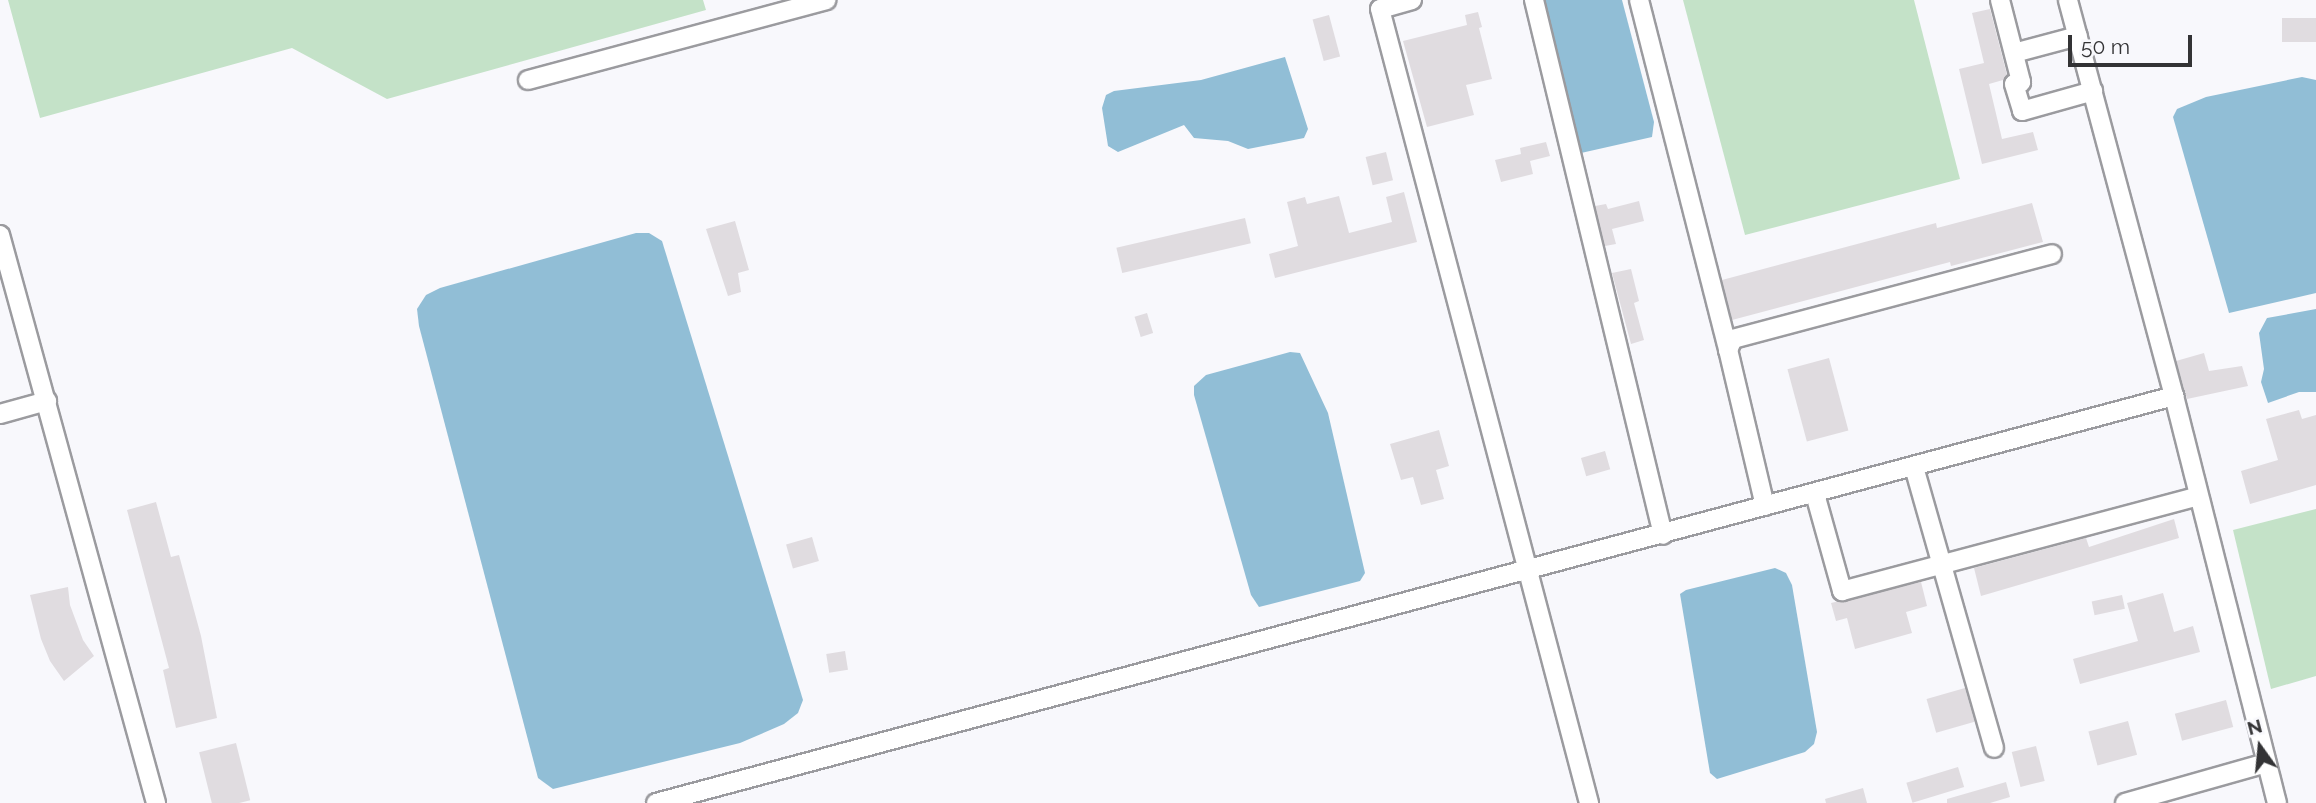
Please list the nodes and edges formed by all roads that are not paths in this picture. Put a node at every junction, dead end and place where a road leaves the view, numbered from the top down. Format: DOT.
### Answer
graph roads {
  1 [pos="826,0"];
  2 [pos="1412,0"];
  3 [pos="1534,0"];
  4 [pos="1639,0"];
  5 [pos="2000,0"];
  6 [pos="2068,0"];
  7 [pos="2078,36"];
  8 [pos="2014,53"];
  9 [pos="528,80"];
  10 [pos="2093,91"];
  11 [pos="0,235"];
  12 [pos="2052,254"];
  13 [pos="4,264"];
  14 [pos="1728,350"];
  15 [pos="2174,396"];
  16 [pos="47,401"];
  17 [pos="0,414"];
  18 [pos="1914,467"];
  19 [pos="1815,494"];
  20 [pos="2199,496"];
  21 [pos="1765,506"];
  22 [pos="1663,535"];
  23 [pos="1942,564"];
  24 [pos="1528,570"];
  25 [pos="1994,748"];
  26 [pos="2266,763"];
  27 [pos="156,803"];
  28 [pos="656,803"];
  29 [pos="1589,803"];
  30 [pos="2125,803"];
  31 [pos="2277,803"];
  1 -- 9 [label="street"];
  2 -- 24 [label="street"];
  3 -- 22 [label="street"];
  4 -- 14 [label="street"];
  5 -- 8 [label="street"];
  6 -- 7 [label="street"];
  7 -- 8 [label="street"];
  7 -- 10 [label="street"];
  8 -- 10 [label="street"];
  10 -- 15 [label="street"];
  11 -- 13 [label="street"];
  12 -- 14 [label="street"];
  13 -- 16 [label="street"];
  14 -- 21 [label="street"];
  15 -- 18 [label="street"];
  15 -- 20 [label="street"];
  16 -- 17 [label="street"];
  16 -- 27 [label="street"];
  18 -- 19 [label="street"];
  18 -- 23 [label="street"];
  19 -- 21 [label="street"];
  19 -- 23 [label="street"];
  20 -- 23 [label="street"];
  20 -- 26 [label="street"];
  21 -- 22 [label="street"];
  22 -- 24 [label="street"];
  23 -- 25 [label="street"];
  24 -- 28 [label="street"];
  24 -- 29 [label="street"];
  26 -- 30 [label="street"];
  26 -- 31 [label="street"];
}
